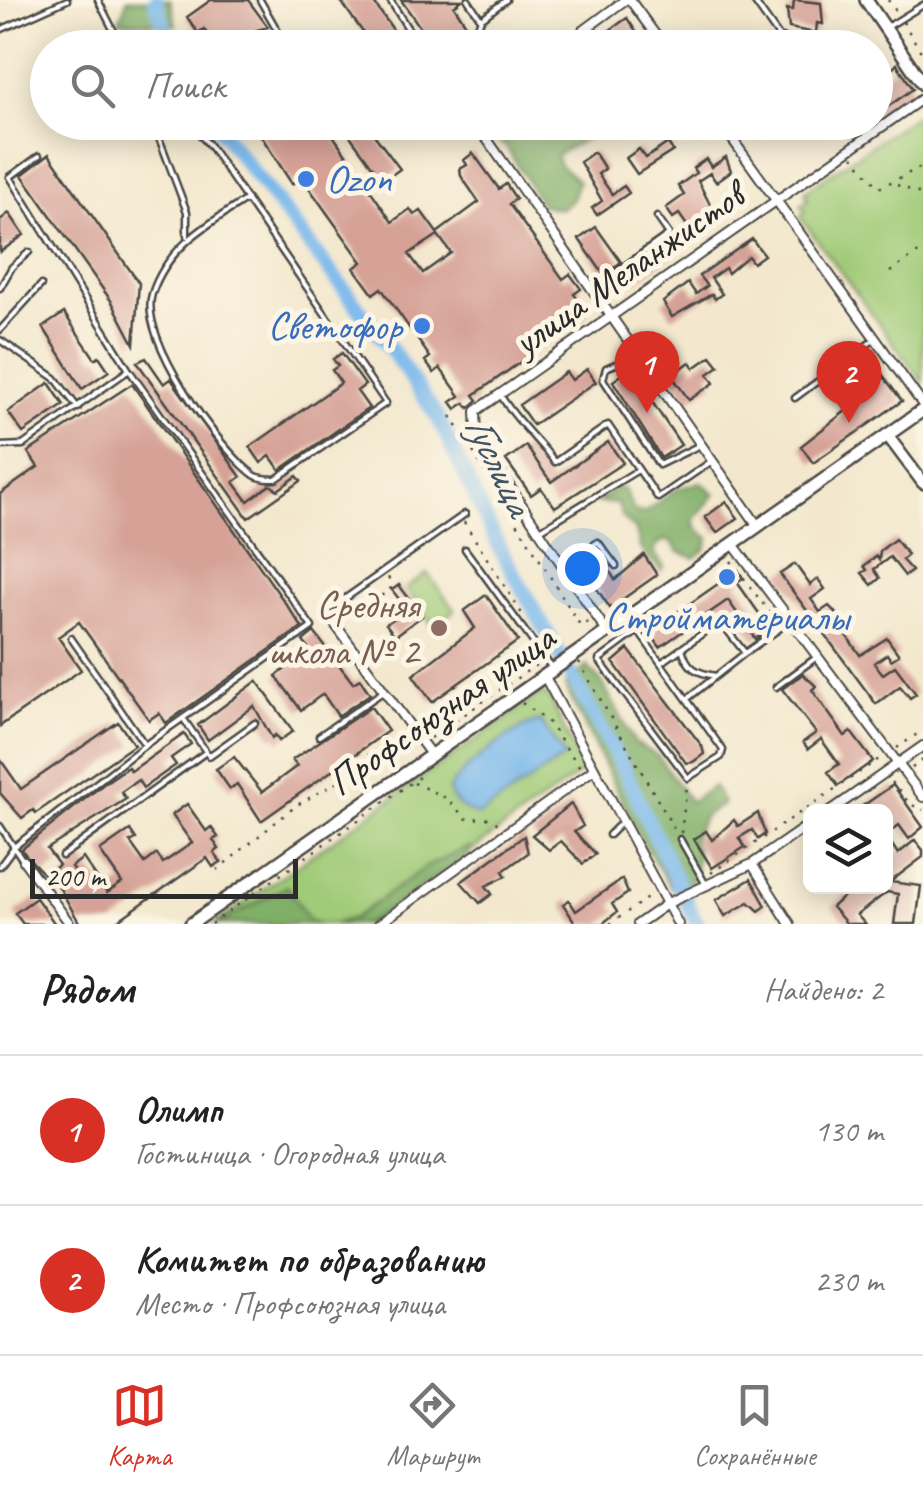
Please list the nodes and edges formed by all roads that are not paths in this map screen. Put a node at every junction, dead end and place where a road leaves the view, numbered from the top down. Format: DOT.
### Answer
graph roads {
  1 [pos="43,0"];
  2 [pos="68,0"];
  3 [pos="98,0"];
  4 [pos="260,0"];
  5 [pos="390,0"];
  6 [pos="468,0"];
  7 [pos="506,0"];
  8 [pos="628,0"];
  9 [pos="753,0"];
  10 [pos="866,0"];
  11 [pos="923,5"];
  12 [pos="47,9"];
  13 [pos="481,19"];
  14 [pos="886,28"];
  15 [pos="0,30"];
  16 [pos="113,30"];
  17 [pos="277,30"];
  18 [pos="409,30"];
  19 [pos="476,30"];
  20 [pos="586,30"];
  21 [pos="651,30"];
  22 [pos="774,30"];
  23 [pos="893,39"];
  24 [pos="923,84"];
  25 [pos="923,98"];
  26 [pos="893,119"];
  27 [pos="160,140"];
  28 [pos="202,140"];
  29 [pos="487,140"];
  30 [pos="733,140"];
  31 [pos="864,140"];
  32 [pos="39,156"];
  33 [pos="246,200"];
  34 [pos="778,202"];
  35 [pos="657,217"];
  36 [pos="187,238"];
  37 [pos="29,252"];
  38 [pos="41,285"];
  39 [pos="0,288"];
  40 [pos="596,298"];
  41 [pos="610,317"];
  42 [pos="0,330"];
  43 [pos="876,338"];
  44 [pos="0,340"];
  45 [pos="637,355"];
  46 [pos="129,370"];
  47 [pos="500,394"];
  48 [pos="794,398"];
  49 [pos="923,407"];
  50 [pos="78,408"];
  51 [pos="888,435"];
  52 [pos="700,444"];
  53 [pos="0,446"];
  54 [pos="712,461"];
  55 [pos="638,470"];
  56 [pos="923,483"];
  57 [pos="462,515"];
  58 [pos="758,526"];
  59 [pos="539,530"];
  60 [pos="733,544"];
  61 [pos="465,549"];
  62 [pos="562,565"];
  63 [pos="616,566"];
  64 [pos="326,612"];
  65 [pos="628,617"];
  66 [pos="790,621"];
  67 [pos="638,631"];
  68 [pos="607,632"];
  69 [pos="71,638"];
  70 [pos="682,648"];
  71 [pos="746,653"];
  72 [pos="817,656"];
  73 [pos="660,663"];
  74 [pos="552,673"];
  75 [pos="716,676"];
  76 [pos="776,687"];
  77 [pos="384,691"];
  78 [pos="686,699"];
  79 [pos="182,718"];
  80 [pos="256,723"];
  81 [pos="319,736"];
  82 [pos="146,745"];
  83 [pos="923,746"];
  84 [pos="206,752"];
  85 [pos="432,756"];
  86 [pos="898,764"];
  87 [pos="590,772"];
  88 [pos="923,797"];
  89 [pos="840,804"];
  90 [pos="621,823"];
  91 [pos="0,826"];
  92 [pos="803,829"];
  93 [pos="609,835"];
  94 [pos="680,839"];
  95 [pos="14,847"];
  96 [pos="62,856"];
  97 [pos="24,861"];
  98 [pos="752,864"];
  99 [pos="0,866"];
  100 [pos="703,884"];
  101 [pos="670,898"];
  102 [pos="70,924"];
  103 [pos="191,924"];
  104 [pos="379,924"];
  105 [pos="638,924"];
  106 [pos="678,924"];
  107 [pos="790,924"];
  1 -- 12 [label="lane"];
  2 -- 12 [label="lane"];
  3 -- 16 [label="lane"];
  4 -- 17 [label="lane"];
  5 -- 18 [label="lane"];
  6 -- 13 [label="lane"];
  7 -- 13 [label="lane"];
  8 -- 20 [label="street"];
  8 -- 21 [label="street"];
  9 -- 22 [label="lane"];
  10 -- 14 [label="main road"];
  11 -- 14 [label="lane"];
  12 -- 15 [label="lane"];
  13 -- 19 [label="lane"];
  23 -- 24 [label="main road"];
  25 -- 26 [label="street, улица Меланжистов"];
  27 -- 36 [label="lane"];
  28 -- 33 [label="lane"];
  29 -- 40 [label="street"];
  30 -- 34 [label="street"];
  31 -- 34 [label="street, улица Меланжистов"];
  32 -- 46 [label="lane"];
  33 -- 36 [label="lane"];
  33 -- 36 [label="lane"];
  34 -- 41 [label="street, улица Меланжистов"];
  34 -- 43 [label="street"];
  35 -- 40 [label="lane"];
  37 -- 39 [label="lane"];
  38 -- 42 [label="lane"];
  40 -- 41 [label="street"];
  41 -- 45 [label="street"];
  41 -- 47 [label="street, улица Меланжистов"];
  43 -- 48 [label="lane"];
  43 -- 49 [label="street"];
  44 -- 50 [label="lane"];
  45 -- 52 [label="street"];
  45 -- 52 [label="lane"];
  46 -- 50 [label="lane"];
  46 -- 79 [label="lane"];
  47 -- 55 [label="lane"];
  47 -- 59 [label="street, улица Меланжистов"];
  49 -- 51 [label="main road, Профсоюзная улица"];
  50 -- 53 [label="lane"];
  51 -- 56 [label="street"];
  51 -- 58 [label="main road, Профсоюзная улица"];
  52 -- 54 [label="street"];
  54 -- 55 [label="lane"];
  54 -- 58 [label="street"];
  55 -- 59 [label="lane"];
  57 -- 64 [label="lane"];
  58 -- 60 [label="main road, Профсоюзная улица"];
  59 -- 62 [label="street"];
  60 -- 65 [label="main road, Профсоюзная улица"];
  60 -- 66 [label="street"];
  61 -- 74 [label="lane"];
  62 -- 63 [label="lane"];
  62 -- 68 [label="street"];
  64 -- 77 [label="street"];
  65 -- 67 [label="lane"];
  65 -- 68 [label="main road, Профсоюзная улица"];
  66 -- 71 [label="lane"];
  66 -- 72 [label="street"];
  67 -- 73 [label="lane"];
  67 -- 78 [label="lane"];
  68 -- 74 [label="main road, Профсоюзная улица"];
  69 -- 82 [label="lane"];
  70 -- 71 [label="lane"];
  70 -- 73 [label="lane"];
  70 -- 75 [label="lane"];
  71 -- 75 [label="lane"];
  72 -- 76 [label="lane"];
  72 -- 86 [label="street"];
  73 -- 78 [label="lane"];
  74 -- 85 [label="main road, Профсоюзная улица"];
  74 -- 87 [label="street"];
  75 -- 78 [label="lane"];
  77 -- 81 [label="lane"];
  77 -- 85 [label="street"];
  79 -- 82 [label="lane"];
  79 -- 84 [label="lane"];
  80 -- 84 [label="lane"];
  82 -- 95 [label="lane"];
  83 -- 86 [label="street"];
  84 -- 96 [label="lane"];
  85 -- 103 [label="main road, Профсоюзная улица"];
  86 -- 88 [label="street"];
  86 -- 89 [label="street"];
  87 -- 90 [label="street"];
  87 -- 104 [label="street"];
  90 -- 93 [label="lane"];
  90 -- 101 [label="street"];
  91 -- 95 [label="lane"];
  92 -- 98 [label="street"];
  94 -- 100 [label="lane"];
  95 -- 97 [label="lane"];
  95 -- 99 [label="lane"];
  97 -- 102 [label="street"];
  98 -- 100 [label="street"];
  98 -- 107 [label="street"];
  100 -- 101 [label="street"];
  101 -- 105 [label="street"];
  101 -- 106 [label="street"];
}
